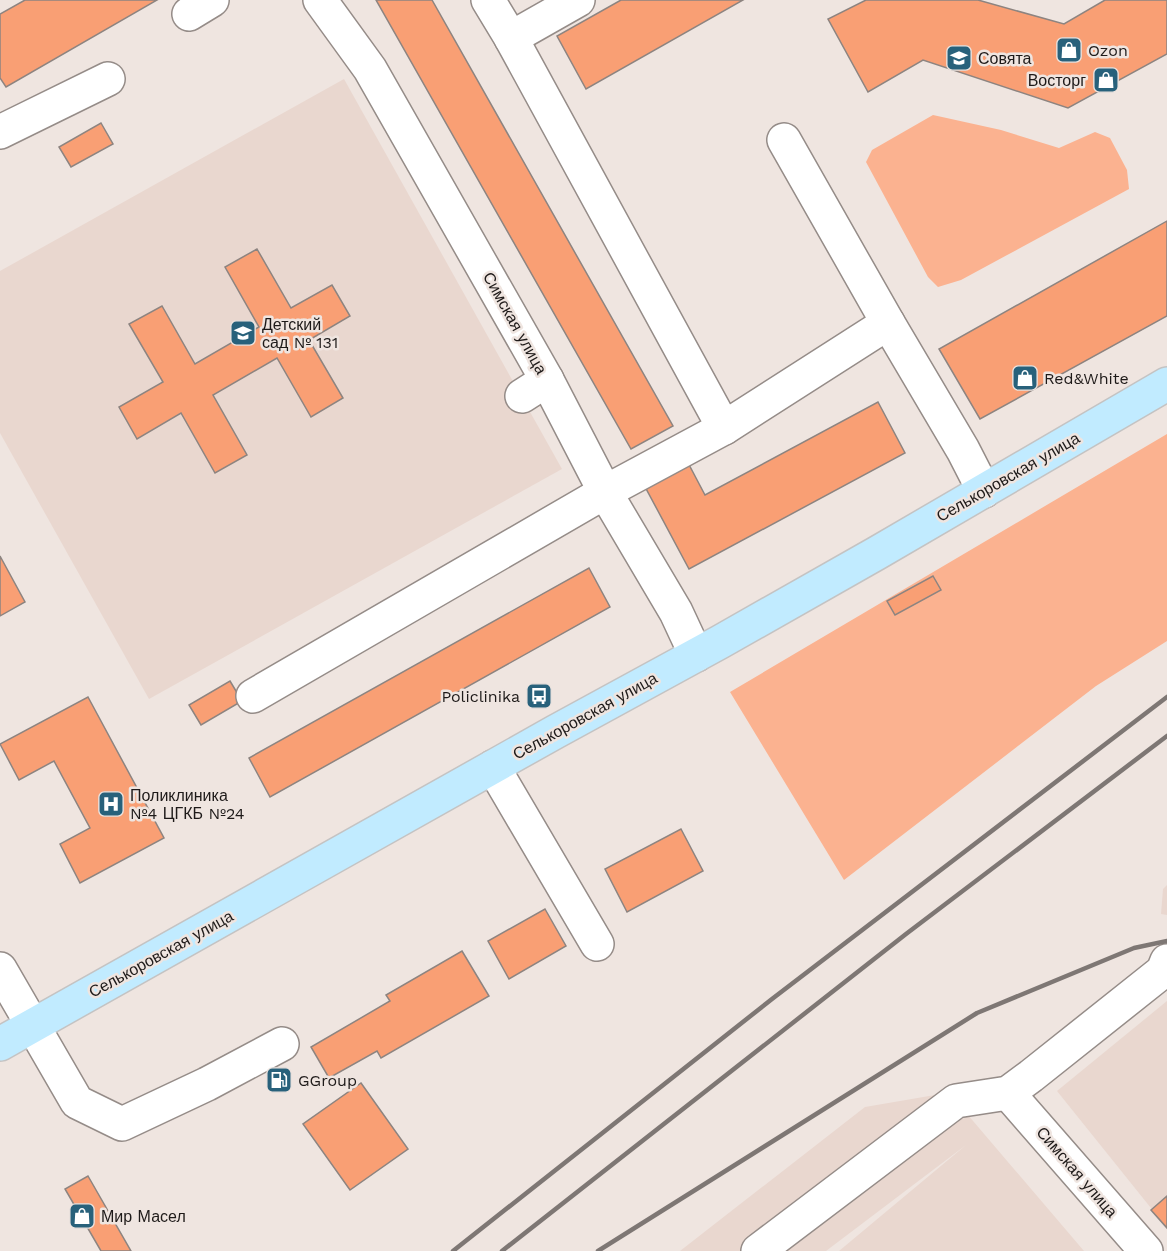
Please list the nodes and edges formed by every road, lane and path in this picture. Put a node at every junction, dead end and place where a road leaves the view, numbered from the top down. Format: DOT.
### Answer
graph roads {
  1 [pos="320,0"];
  2 [pos="488,0"];
  3 [pos="578,0"];
  4 [pos="511,38"];
  5 [pos="108,79"];
  6 [pos="0,132"];
  7 [pos="784,140"];
  8 [pos="888,323"];
  9 [pos="1167,384"];
  10 [pos="724,428"];
  11 [pos="984,491"];
  12 [pos="605,492"];
  13 [pos="696,655"];
  14 [pos="253,696"];
  15 [pos="493,767"];
  16 [pos="597,944"];
  17 [pos="1167,961"];
  18 [pos="0,969"];
  19 [pos="32,1026"];
  20 [pos="0,1044"];
  21 [pos="282,1044"];
  22 [pos="1008,1093"];
  23 [pos="758,1251"];
  24 [pos="1146,1251"];
  1 -- 12 [label="street, Симская улица"];
  2 -- 4 [label="street"];
  3 -- 4 [label="street"];
  4 -- 10 [label="street"];
  5 -- 6 [label="street"];
  7 -- 8 [label="street"];
  8 -- 10 [label="street"];
  8 -- 11 [label="street"];
  9 -- 11 [label="main road, Селькоровская улица"];
  10 -- 12 [label="street"];
  11 -- 13 [label="main road, Селькоровская улица"];
  12 -- 13 [label="street, Симская улица"];
  12 -- 14 [label="street"];
  13 -- 15 [label="main road, Селькоровская улица"];
  15 -- 16 [label="street"];
  15 -- 19 [label="main road, Селькоровская улица"];
  17 -- 22 [label="street"];
  18 -- 19 [label="street"];
  19 -- 20 [label="main road, Селькоровская улица"];
  19 -- 21 [label="street"];
  22 -- 23 [label="street"];
  22 -- 24 [label="street, Симская улица"];
}
